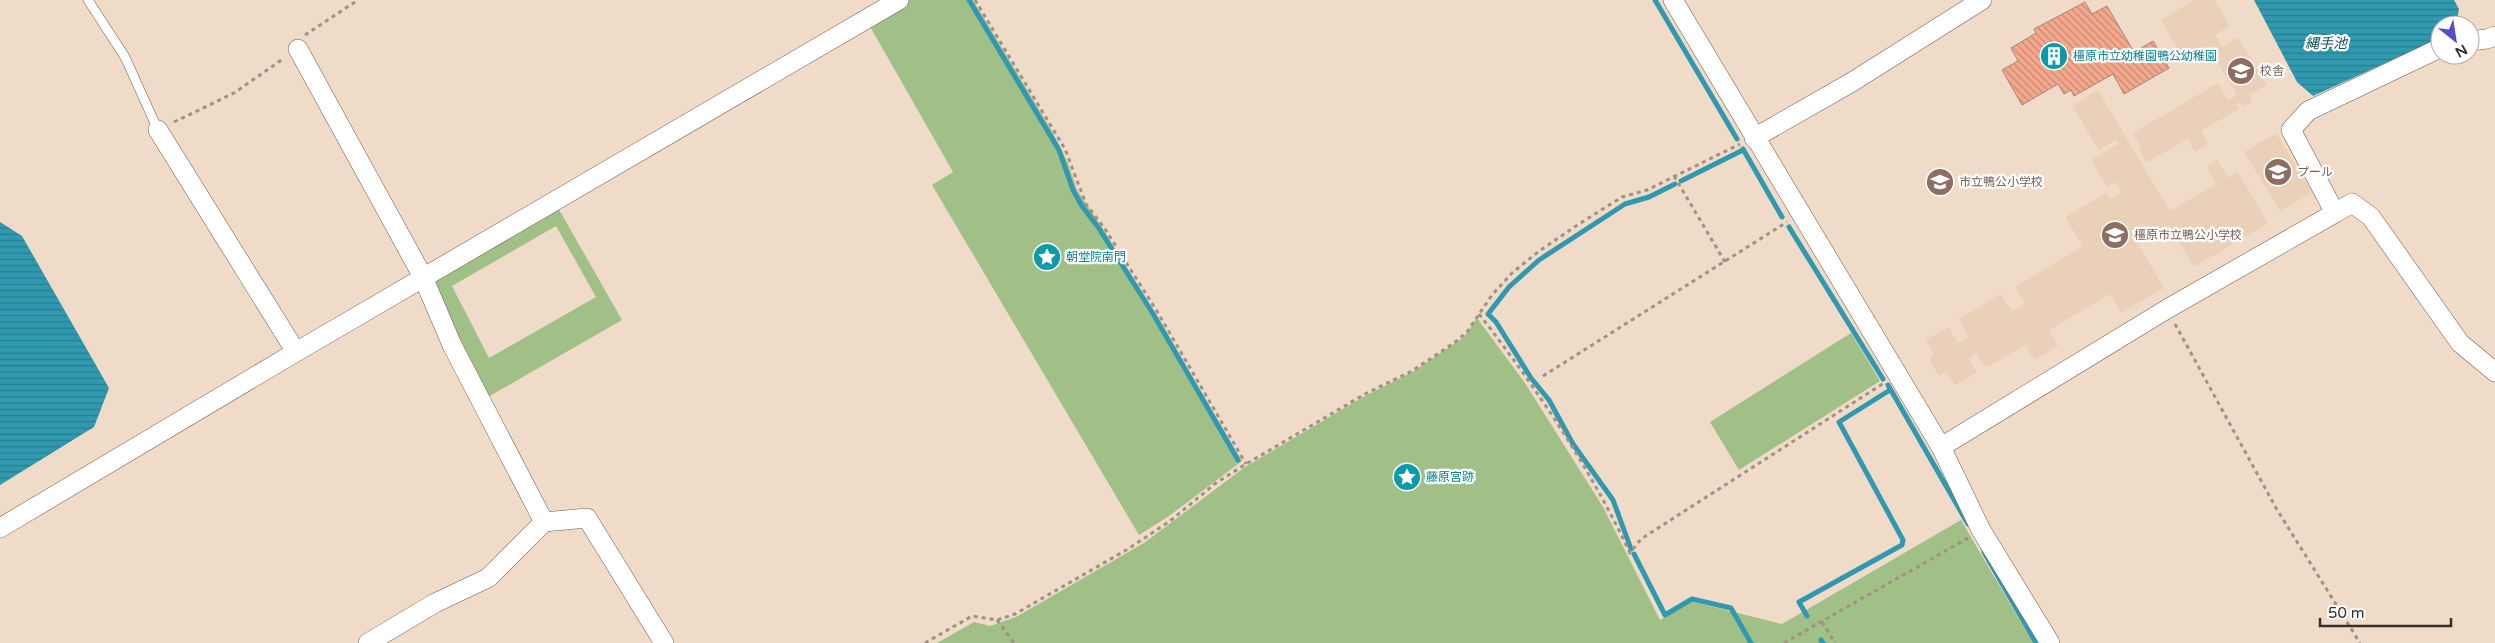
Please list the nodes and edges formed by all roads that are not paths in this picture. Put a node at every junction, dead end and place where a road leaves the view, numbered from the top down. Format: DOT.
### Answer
graph roads {
  1 [pos="88,0"];
  2 [pos="899,0"];
  3 [pos="1673,0"];
  4 [pos="1982,0"];
  5 [pos="2495,36"];
  6 [pos="2480,40"];
  7 [pos="298,49"];
  8 [pos="2430,53"];
  9 [pos="158,130"];
  10 [pos="1754,138"];
  11 [pos="2335,213"];
  12 [pos="423,277"];
  13 [pos="296,352"];
  14 [pos="2495,372"];
  15 [pos="1941,448"];
  16 [pos="544,522"];
  17 [pos="0,528"];
  18 [pos="368,643"];
  19 [pos="664,643"];
  20 [pos="2050,643"];
  1 -- 9 [label="lane"];
  2 -- 12 [label="street"];
  3 -- 10 [label="street"];
  4 -- 10 [label="street"];
  5 -- 6 [label="street"];
  7 -- 12 [label="street"];
  8 -- 11 [label="street"];
  9 -- 13 [label="street"];
  10 -- 15 [label="street"];
  11 -- 14 [label="street"];
  11 -- 15 [label="street"];
  12 -- 13 [label="street"];
  12 -- 16 [label="street"];
  13 -- 17 [label="street"];
  15 -- 20 [label="street"];
  16 -- 18 [label="street"];
  16 -- 19 [label="street"];
}
